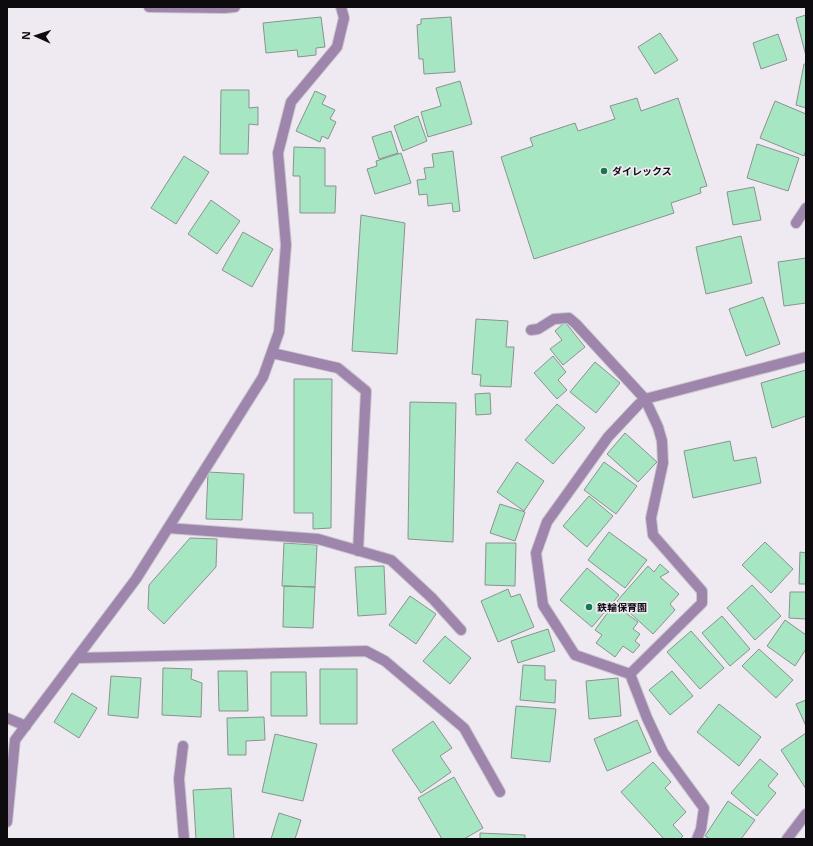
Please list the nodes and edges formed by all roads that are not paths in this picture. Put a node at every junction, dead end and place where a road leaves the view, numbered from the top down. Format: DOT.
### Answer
graph roads {
  1 [pos="149,7"];
  2 [pos="235,7"];
  3 [pos="341,7"];
  4 [pos="806,208"];
  5 [pos="796,222"];
  6 [pos="531,330"];
  7 [pos="272,353"];
  8 [pos="806,357"];
  9 [pos="645,399"];
  10 [pos="168,528"];
  11 [pos="358,551"];
  12 [pos="461,630"];
  13 [pos="77,658"];
  14 [pos="630,674"];
  15 [pos="7,718"];
  16 [pos="26,726"];
  17 [pos="183,746"];
  18 [pos="500,792"];
  19 [pos="806,814"];
  20 [pos="7,822"];
  21 [pos="184,839"];
  22 [pos="696,839"];
  23 [pos="788,839"];
  1 -- 2 [label="street"];
  3 -- 7 [label="street"];
  4 -- 5 [label="street"];
  6 -- 9 [label="street"];
  7 -- 10 [label="street"];
  7 -- 11 [label="street"];
  8 -- 9 [label="street"];
  9 -- 14 [label="street"];
  9 -- 14 [label="street"];
  10 -- 11 [label="street"];
  10 -- 13 [label="street"];
  11 -- 12 [label="street"];
  13 -- 16 [label="street"];
  13 -- 18 [label="street"];
  14 -- 22 [label="street"];
  15 -- 16 [label="street"];
  16 -- 20 [label="street"];
  17 -- 21 [label="street"];
  19 -- 23 [label="street"];
}
